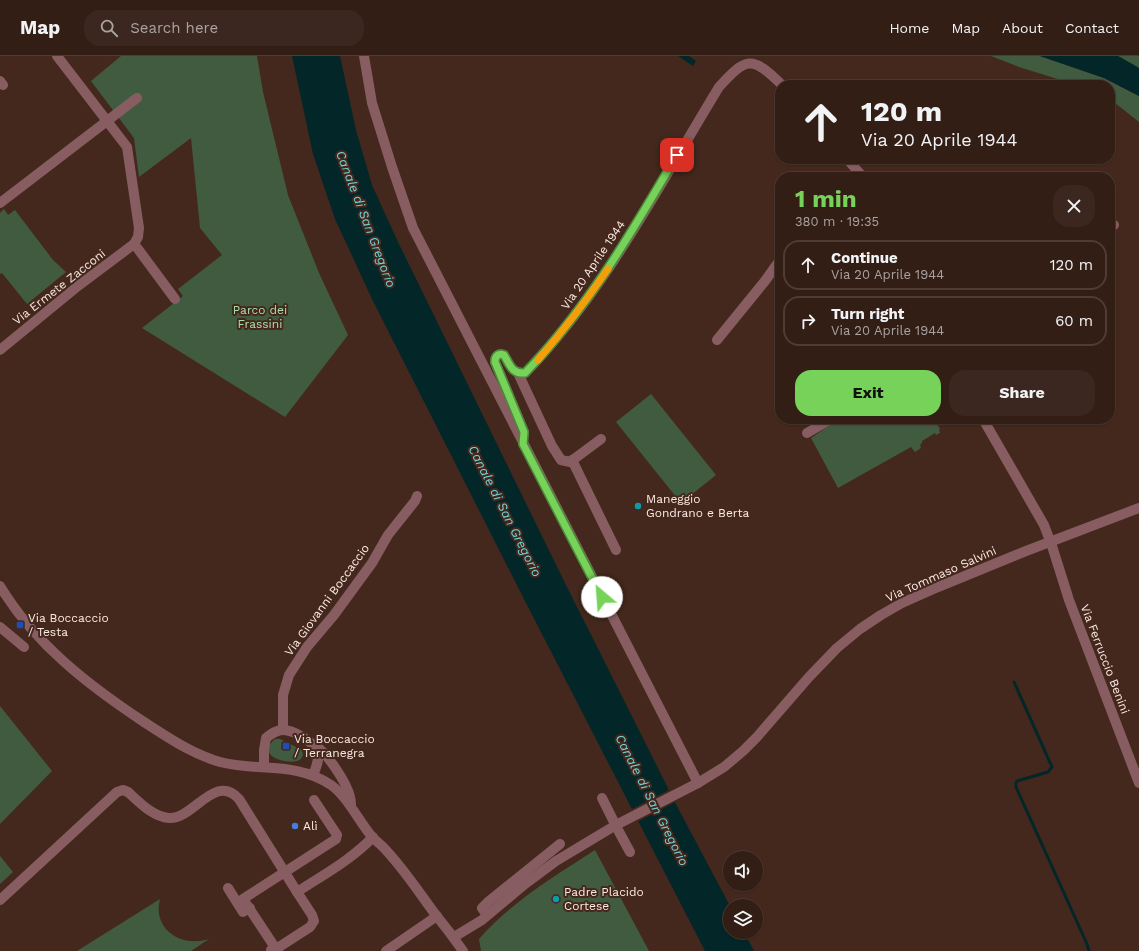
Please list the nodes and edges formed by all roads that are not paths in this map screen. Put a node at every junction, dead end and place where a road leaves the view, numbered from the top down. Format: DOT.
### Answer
graph roads {
  1 [pos="57,56"];
  2 [pos="364,56"];
  3 [pos="750,57"];
  4 [pos="777,80"];
  5 [pos="137,98"];
  6 [pos="107,122"];
  7 [pos="851,164"];
  8 [pos="859,172"];
  9 [pos="0,203"];
  10 [pos="134,244"];
  11 [pos="775,267"];
  12 [pos="175,299"];
  13 [pos="717,340"];
  14 [pos="0,350"];
  15 [pos="518,373"];
  16 [pos="822,424"];
  17 [pos="986,424"];
  18 [pos="807,433"];
  19 [pos="601,439"];
  20 [pos="523,444"];
  21 [pos="572,460"];
  22 [pos="417,496"];
  23 [pos="1139,508"];
  24 [pos="1050,542"];
  25 [pos="616,550"];
  26 [pos="0,587"];
  27 [pos="0,628"];
  28 [pos="24,647"];
  29 [pos="283,730"];
  30 [pos="309,741"];
  31 [pos="264,767"];
  32 [pos="313,775"];
  33 [pos="1139,783"];
  34 [pos="695,784"];
  35 [pos="602,798"];
  36 [pos="314,800"];
  37 [pos="351,808"];
  38 [pos="618,824"];
  39 [pos="373,837"];
  40 [pos="560,844"];
  41 [pos="630,852"];
  42 [pos="284,872"];
  43 [pos="228,888"];
  44 [pos="297,892"];
  45 [pos="0,900"];
  46 [pos="250,908"];
  47 [pos="487,915"];
  48 [pos="437,916"];
  49 [pos="454,937"];
  50 [pos="273,950"];
  51 [pos="386,951"];
  52 [pos="463,951"];
  1 -- 6 [label="street"];
  2 -- 20 [label="street"];
  3 -- 4 [label="street, Via 20 Aprile 1944"];
  3 -- 15 [label="street, Via 20 Aprile 1944"];
  5 -- 6 [label="street"];
  6 -- 9 [label="street"];
  6 -- 10 [label="street"];
  7 -- 8 [label="street"];
  10 -- 12 [label="street"];
  10 -- 14 [label="street, Via Ermete Zacconi"];
  11 -- 13 [label="street"];
  15 -- 20 [label="street"];
  15 -- 21 [label="street"];
  16 -- 18 [label="street"];
  17 -- 24 [label="street"];
  19 -- 21 [label="street"];
  20 -- 34 [label="street"];
  21 -- 25 [label="street"];
  22 -- 29 [label="street, Via Giovanni Boccaccio"];
  23 -- 24 [label="street, Via Tommaso Salvini"];
  24 -- 33 [label="street, Via Ferruccio Benini"];
  24 -- 34 [label="street, Via Tommaso Salvini"];
  26 -- 31 [label="street"];
  27 -- 28 [label="street"];
  29 -- 30 [label="street"];
  29 -- 31 [label="street"];
  30 -- 32 [label="street"];
  30 -- 37 [label="street"];
  31 -- 32 [label="street"];
  32 -- 37 [label="street"];
  34 -- 38 [label="street, Via Tommaso Salvini"];
  35 -- 38 [label="street"];
  36 -- 42 [label="street"];
  37 -- 39 [label="street"];
  38 -- 41 [label="street"];
  38 -- 47 [label="street"];
  39 -- 44 [label="street"];
  39 -- 48 [label="street"];
  40 -- 47 [label="street"];
  42 -- 44 [label="street"];
  42 -- 45 [label="street"];
  42 -- 46 [label="street"];
  43 -- 46 [label="street"];
  44 -- 50 [label="street"];
  46 -- 50 [label="street"];
  47 -- 49 [label="street"];
  48 -- 49 [label="street"];
  48 -- 51 [label="street"];
  49 -- 52 [label="street"];
}
